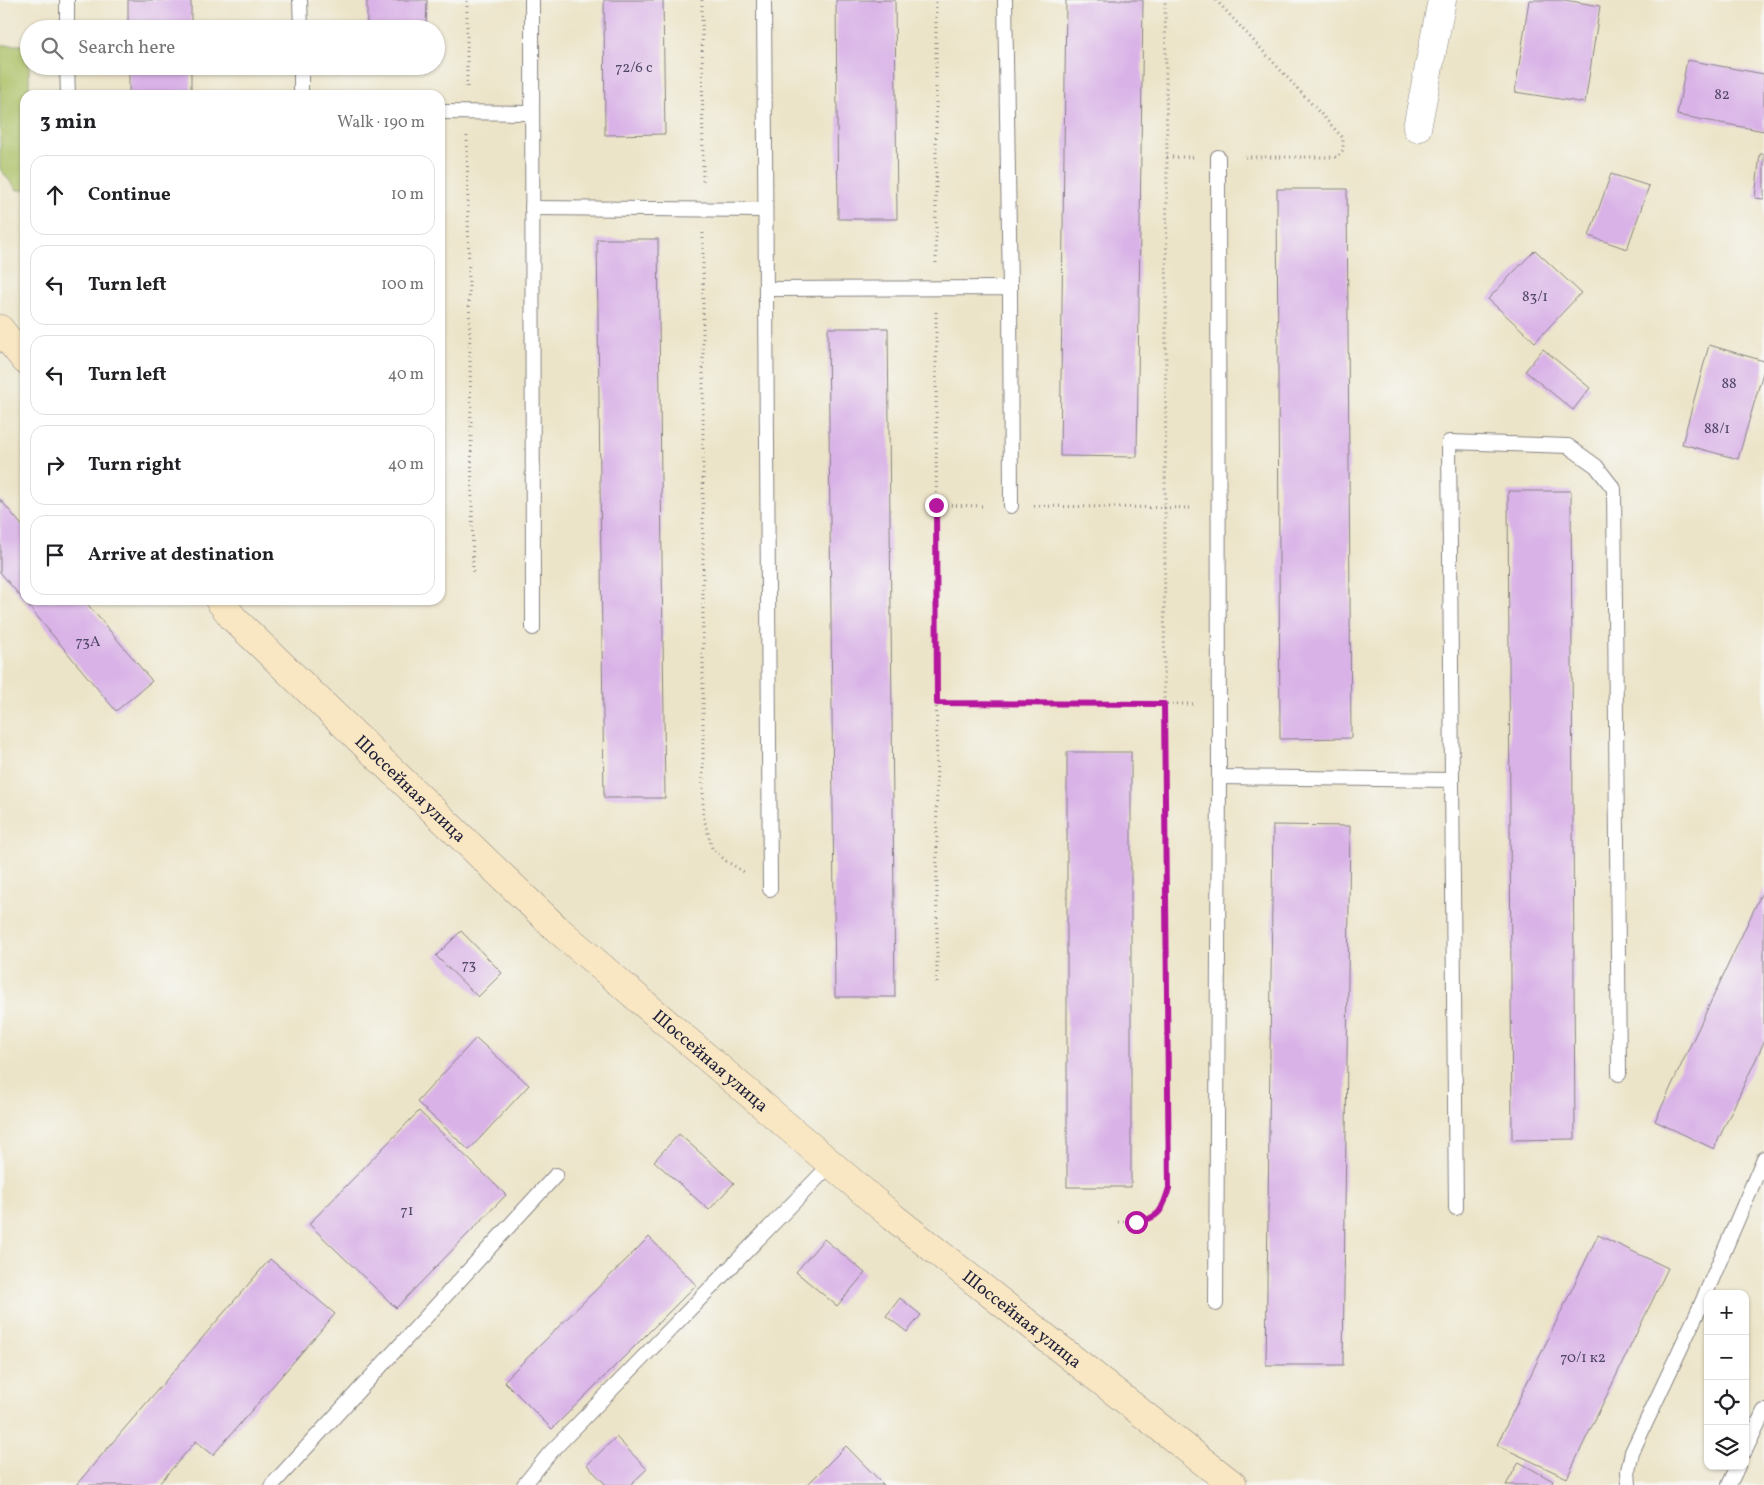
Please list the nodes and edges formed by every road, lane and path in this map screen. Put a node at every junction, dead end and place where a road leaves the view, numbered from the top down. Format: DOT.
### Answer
graph roads {
  1 [pos="67,0"];
  2 [pos="300,0"];
  3 [pos="467,0"];
  4 [pos="532,0"];
  5 [pos="702,0"];
  6 [pos="764,0"];
  7 [pos="936,0"];
  8 [pos="1005,0"];
  9 [pos="1165,0"];
  10 [pos="1216,0"];
  11 [pos="1442,0"];
  12 [pos="67,20"];
  13 [pos="301,20"];
  14 [pos="68,75"];
  15 [pos="301,75"];
  16 [pos="68,90"];
  17 [pos="301,90"];
  18 [pos="445,112"];
  19 [pos="466,112"];
  20 [pos="532,113"];
  21 [pos="1417,128"];
  22 [pos="1167,157"];
  23 [pos="1218,157"];
  24 [pos="532,208"];
  25 [pos="703,209"];
  26 [pos="766,210"];
  27 [pos="936,288"];
  28 [pos="1010,288"];
  29 [pos="766,289"];
  30 [pos="0,329"];
  31 [pos="20,354"];
  32 [pos="936,505"];
  33 [pos="1011,506"];
  34 [pos="1165,508"];
  35 [pos="1218,508"];
  36 [pos="473,576"];
  37 [pos="223,605"];
  38 [pos="533,628"];
  39 [pos="937,703"];
  40 [pos="1164,704"];
  41 [pos="1219,704"];
  42 [pos="1219,777"];
  43 [pos="1452,780"];
  44 [pos="770,889"];
  45 [pos="937,986"];
  46 [pos="1620,1074"];
  47 [pos="1764,1158"];
  48 [pos="831,1164"];
  49 [pos="556,1175"];
  50 [pos="1456,1208"];
  51 [pos="1118,1222"];
  52 [pos="1216,1304"];
  53 [pos="1764,1411"];
  54 [pos="1749,1443"];
  55 [pos="1736,1470"];
  56 [pos="272,1485"];
  57 [pos="524,1485"];
  58 [pos="1233,1485"];
  59 [pos="1629,1485"];
  60 [pos="1729,1485"];
  1 -- 12 [label="lane"];
  2 -- 13 [label="lane"];
  3 -- 19 [label="path"];
  4 -- 20 [label="lane"];
  5 -- 25 [label="path"];
  6 -- 26 [label="lane"];
  7 -- 27 [label="path"];
  8 -- 28 [label="lane"];
  9 -- 22 [label="path"];
  10 -- 23 [label="path"];
  11 -- 21 [label="street"];
  14 -- 16 [label="lane"];
  15 -- 17 [label="lane"];
  18 -- 19 [label="lane"];
  19 -- 20 [label="lane"];
  19 -- 36 [label="path"];
  20 -- 24 [label="lane"];
  22 -- 23 [label="path"];
  22 -- 34 [label="path"];
  23 -- 35 [label="lane"];
  24 -- 25 [label="lane"];
  24 -- 38 [label="lane"];
  25 -- 26 [label="lane"];
  25 -- 44 [label="path"];
  26 -- 29 [label="lane"];
  27 -- 28 [label="lane"];
  27 -- 29 [label="lane"];
  27 -- 32 [label="path"];
  28 -- 33 [label="lane"];
  29 -- 44 [label="lane"];
  30 -- 31 [label="main road"];
  32 -- 33 [label="path"];
  32 -- 39 [label="path"];
  33 -- 34 [label="path"];
  34 -- 35 [label="path"];
  34 -- 40 [label="path"];
  35 -- 41 [label="lane"];
  37 -- 48 [label="main road, Шоссейная улица"];
  39 -- 40 [label="path"];
  39 -- 45 [label="path"];
  40 -- 41 [label="path"];
  40 -- 51 [label="path"];
  41 -- 42 [label="lane"];
  42 -- 43 [label="lane"];
  42 -- 52 [label="lane"];
  43 -- 46 [label="lane"];
  43 -- 50 [label="lane"];
  47 -- 59 [label="lane"];
  48 -- 57 [label="lane"];
  48 -- 58 [label="main road, Шоссейная улица"];
  49 -- 56 [label="lane"];
  53 -- 54 [label="lane"];
  55 -- 60 [label="lane"];
}
